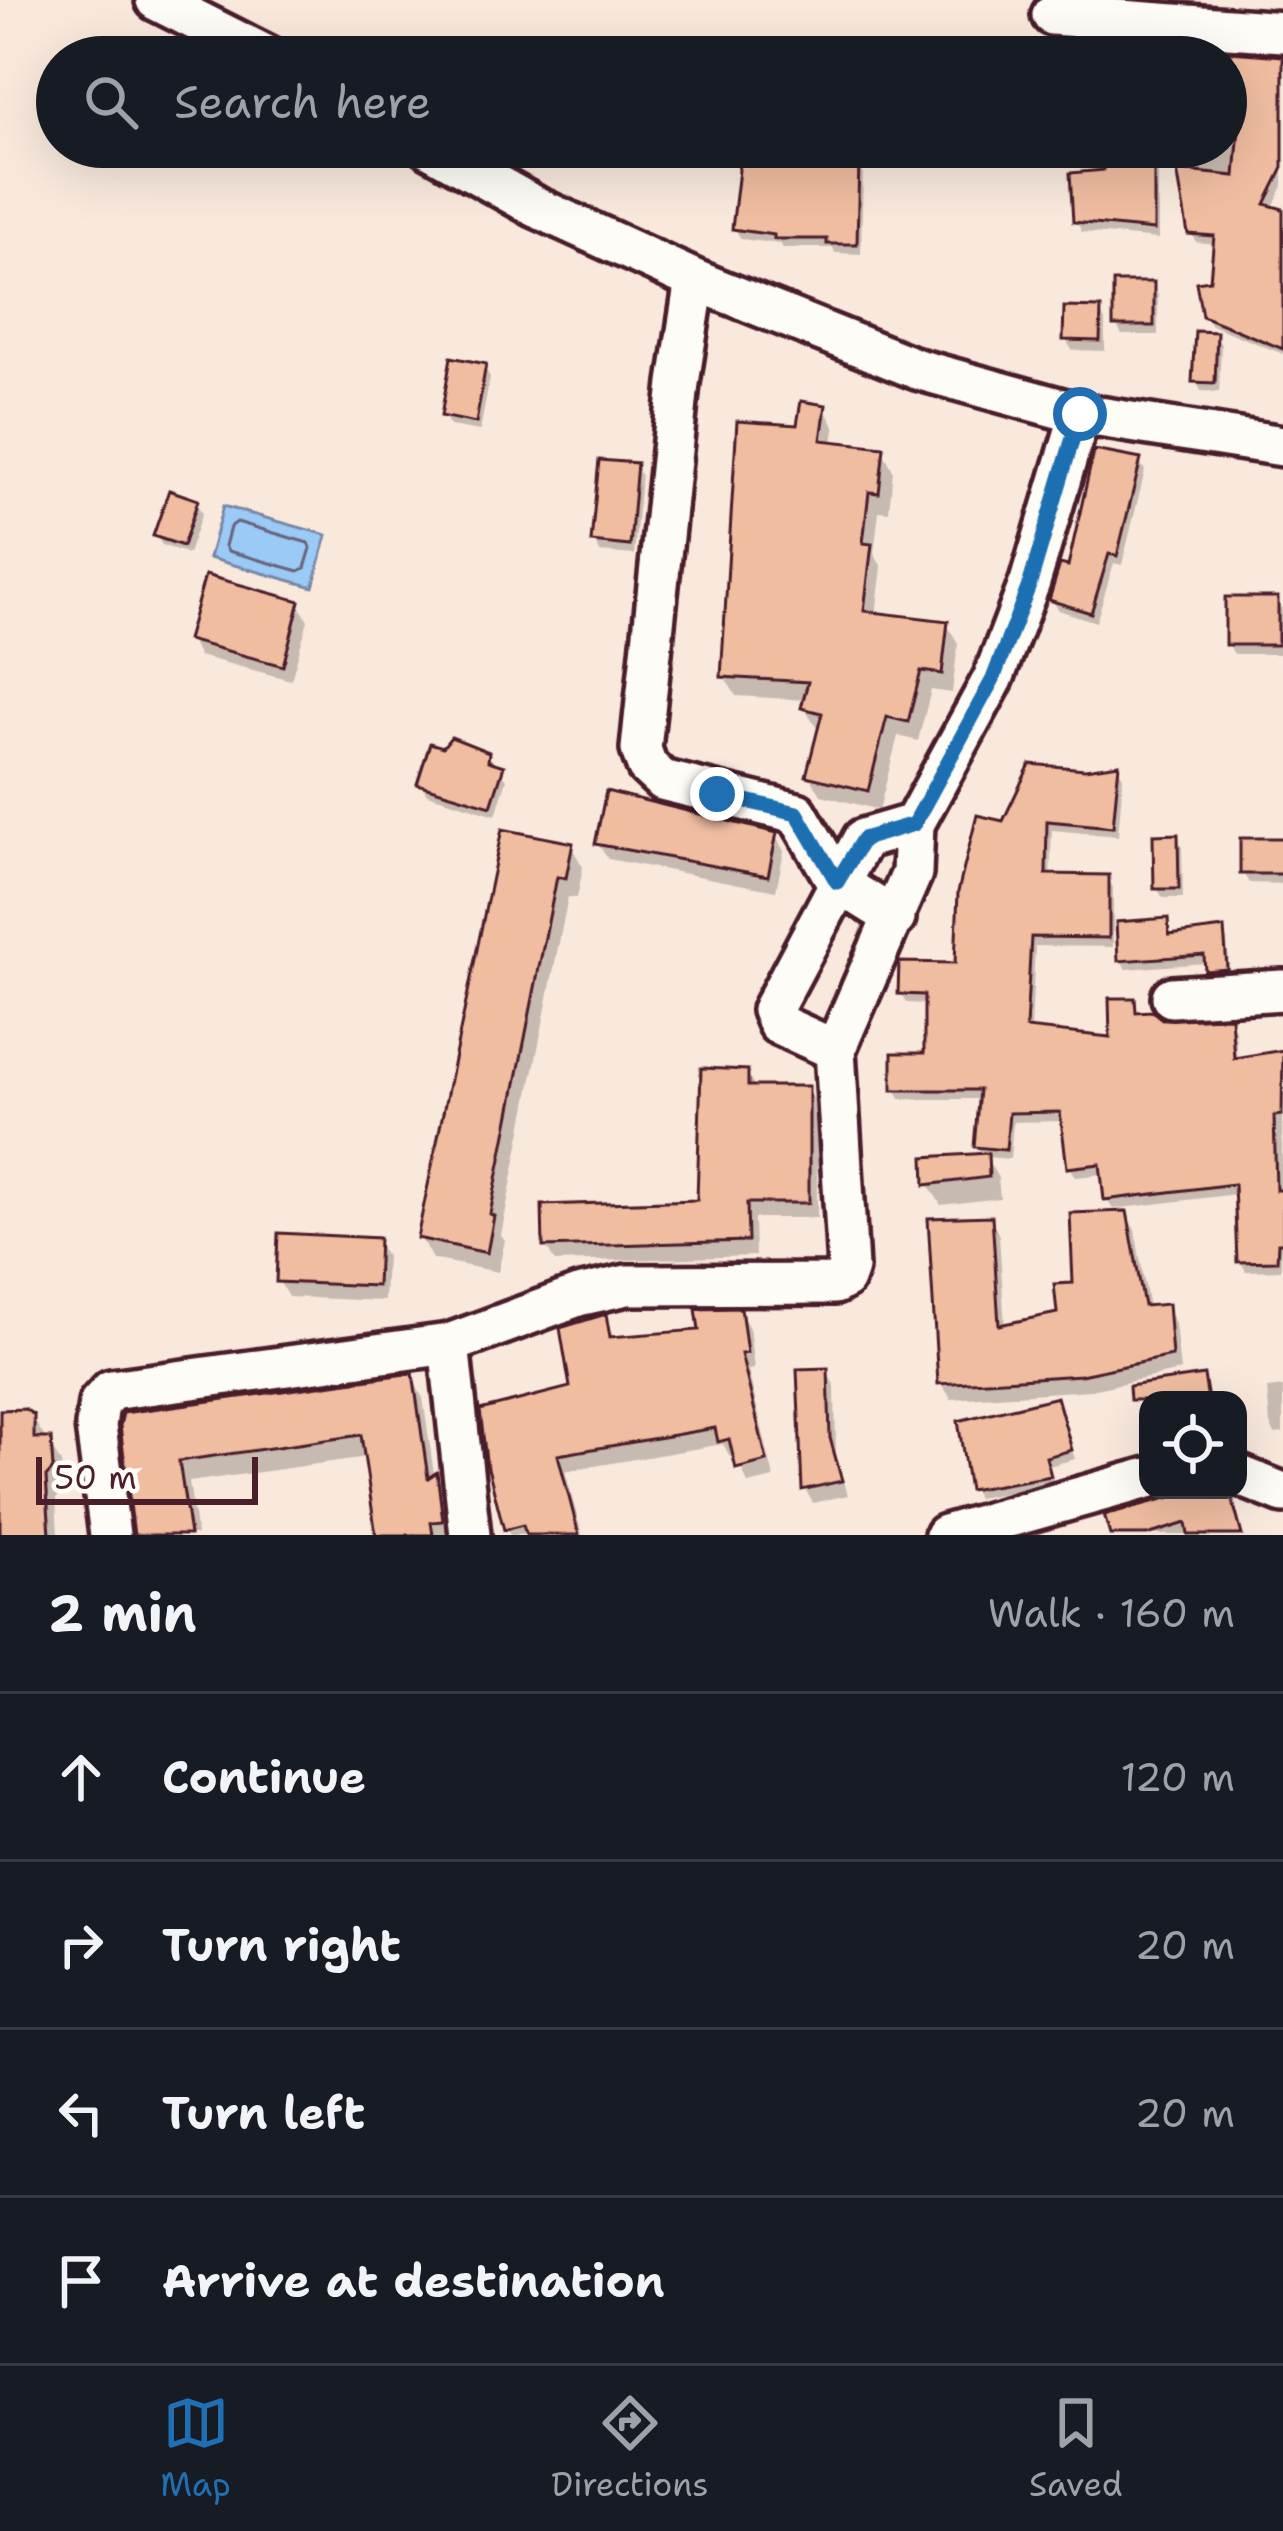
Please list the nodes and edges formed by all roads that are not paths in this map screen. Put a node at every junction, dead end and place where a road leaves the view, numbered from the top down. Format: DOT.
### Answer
graph roads {
  1 [pos="156,0"];
  2 [pos="1052,15"];
  3 [pos="1283,32"];
  4 [pos="227,36"];
  5 [pos="466,168"];
  6 [pos="695,280"];
  7 [pos="1080,414"];
  8 [pos="1283,446"];
  9 [pos="914,824"];
  10 [pos="837,882"];
  11 [pos="895,919"];
  12 [pos="1283,990"];
  13 [pos="1172,997"];
  14 [pos="835,1050"];
  15 [pos="449,1344"];
  16 [pos="1247,1478"];
  17 [pos="1139,1481"];
  18 [pos="1283,1493"];
  19 [pos="110,1535"];
  20 [pos="470,1535"];
  21 [pos="945,1535"];
  1 -- 4 [label="street"];
  2 -- 3 [label="street"];
  5 -- 6 [label="street"];
  6 -- 7 [label="street"];
  6 -- 10 [label="street"];
  7 -- 8 [label="street"];
  7 -- 9 [label="street"];
  9 -- 10 [label="street"];
  9 -- 11 [label="street"];
  10 -- 11 [label="street"];
  10 -- 14 [label="street"];
  11 -- 14 [label="street"];
  12 -- 13 [label="street"];
  14 -- 15 [label="street"];
  15 -- 19 [label="street"];
  15 -- 20 [label="street"];
  16 -- 18 [label="street"];
  17 -- 21 [label="street"];
}
